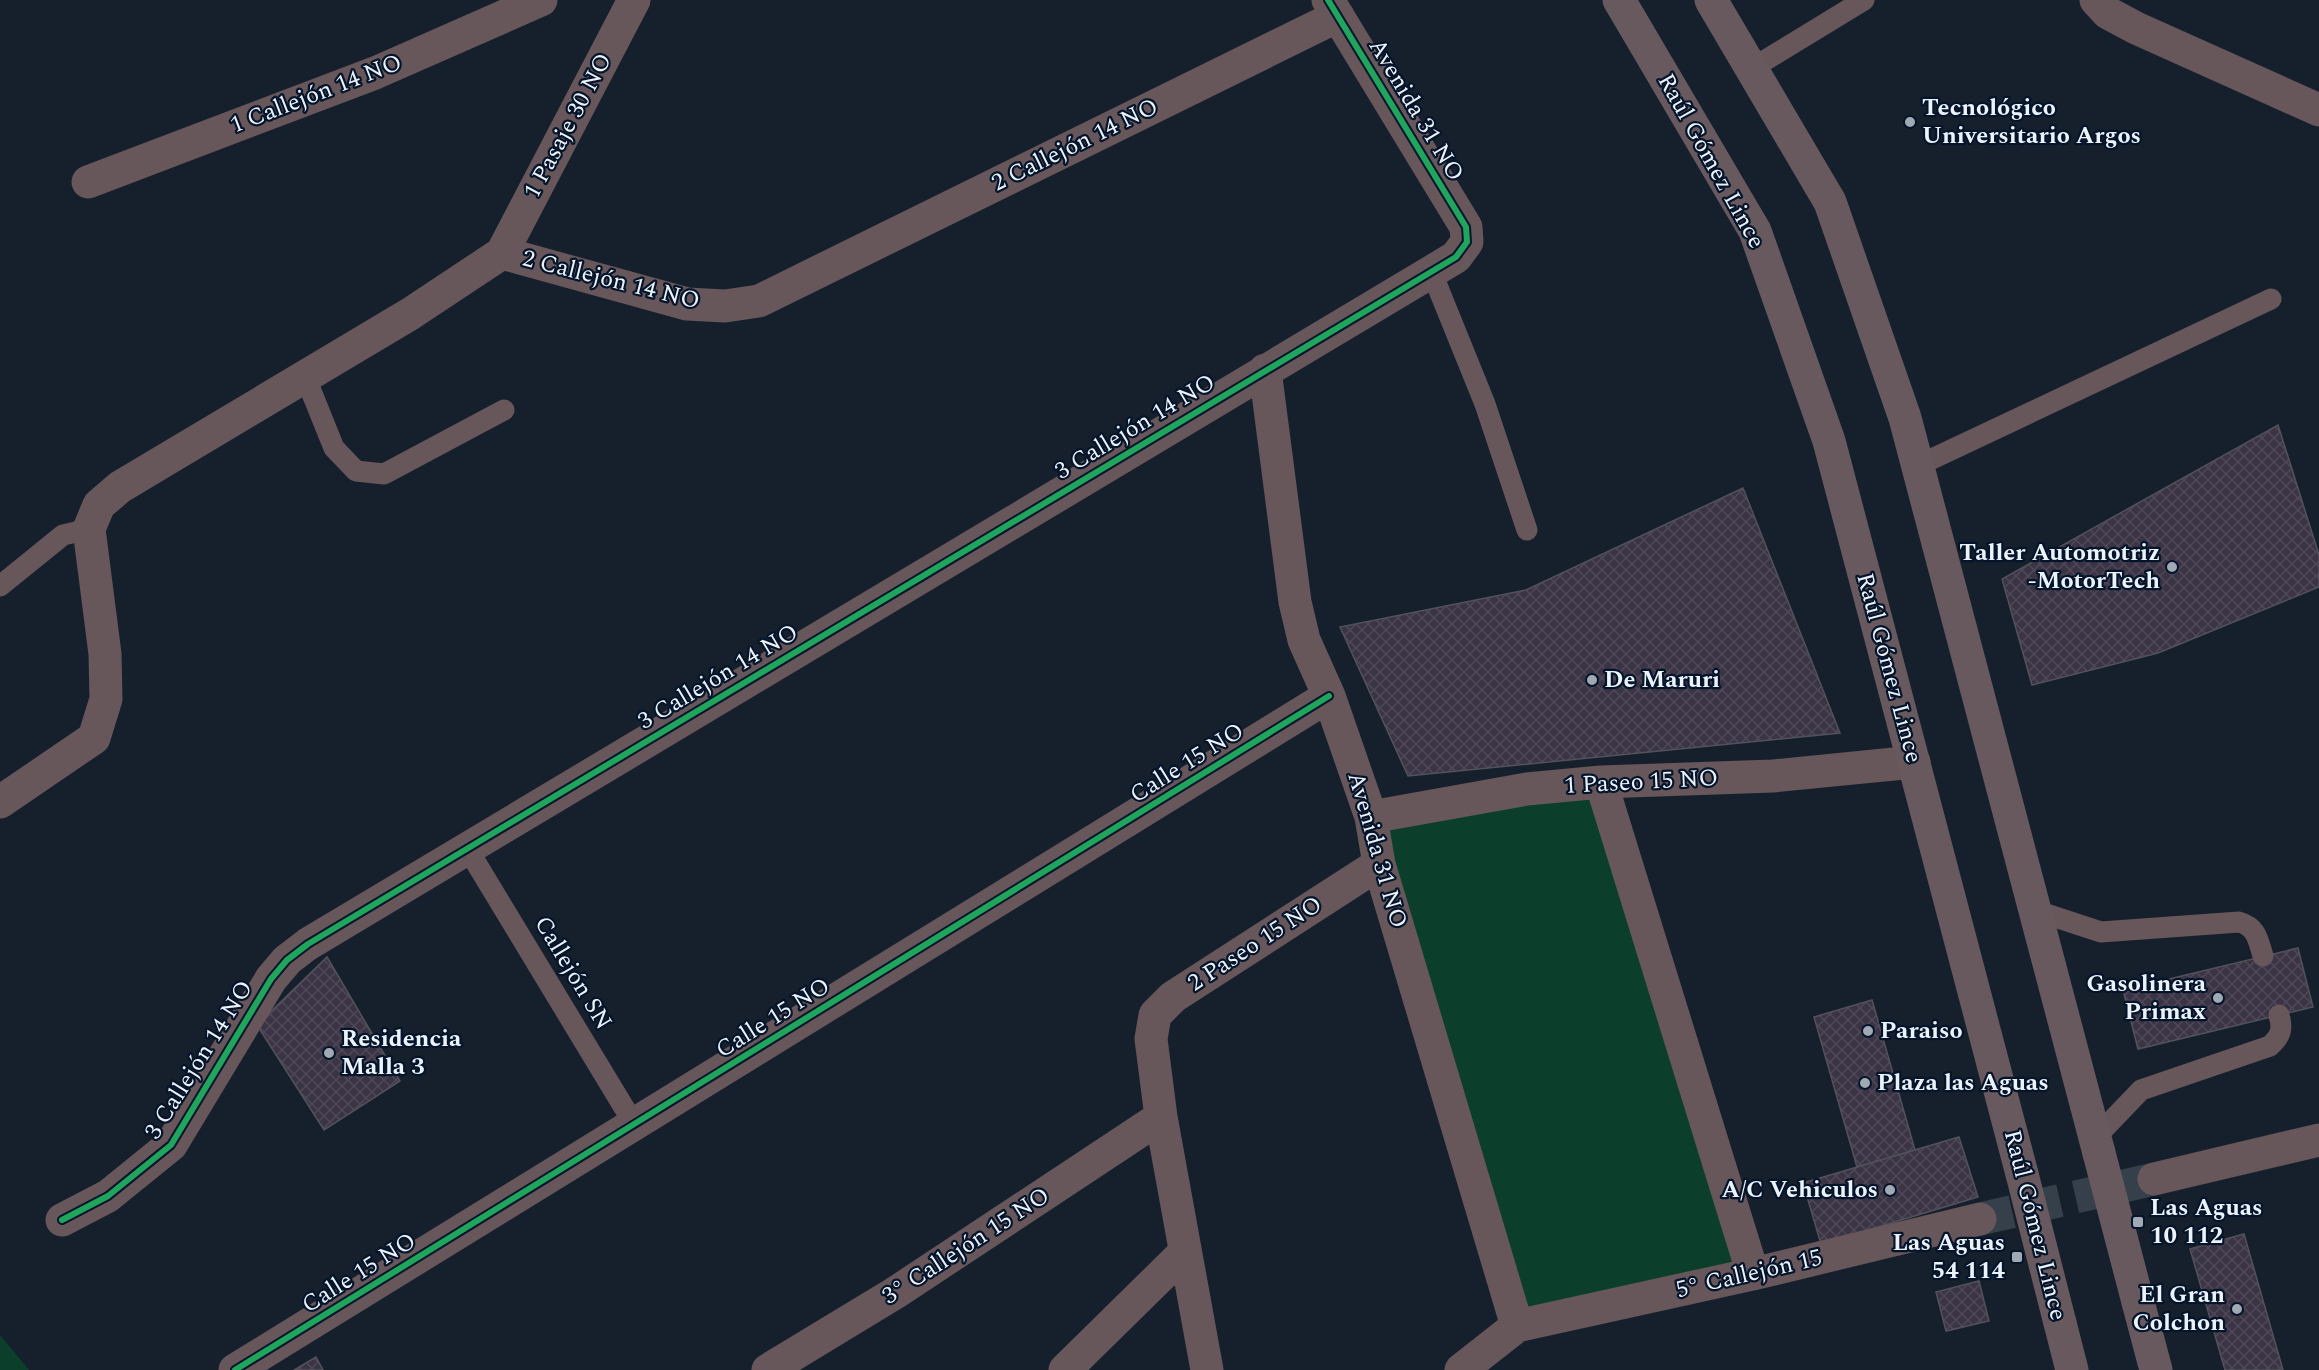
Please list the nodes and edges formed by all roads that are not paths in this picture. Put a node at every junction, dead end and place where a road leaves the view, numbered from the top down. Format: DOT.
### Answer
graph roads {
  1 [pos="541,0"];
  2 [pos="634,0"];
  3 [pos="1619,0"];
  4 [pos="1711,0"];
  5 [pos="2096,0"];
  6 [pos="1858,1"];
  7 [pos="1333,8"];
  8 [pos="1751,69"];
  9 [pos="2319,110"];
  10 [pos="88,182"];
  11 [pos="1467,242"];
  12 [pos="502,253"];
  13 [pos="1432,273"];
  14 [pos="2271,299"];
  15 [pos="1265,370"];
  16 [pos="305,376"];
  17 [pos="504,410"];
  18 [pos="1917,466"];
  19 [pos="89,529"];
  20 [pos="1527,530"];
  21 [pos="0,585"];
  22 [pos="1329,696"];
  23 [pos="1914,762"];
  24 [pos="1600,782"];
  25 [pos="0,802"];
  26 [pos="1371,817"];
  27 [pos="467,848"];
  28 [pos="1379,864"];
  29 [pos="2034,910"];
  30 [pos="2263,956"];
  31 [pos="2279,1015"];
  32 [pos="1161,1117"];
  33 [pos="634,1124"];
  34 [pos="2319,1140"];
  35 [pos="2097,1146"];
  36 [pos="2154,1179"];
  37 [pos="1980,1219"];
  38 [pos="62,1220"];
  39 [pos="1184,1253"];
  40 [pos="1753,1274"];
  41 [pos="1517,1326"];
  42 [pos="235,1370"];
  43 [pos="768,1370"];
  44 [pos="1065,1370"];
  45 [pos="1207,1370"];
  46 [pos="1461,1370"];
  47 [pos="2072,1370"];
  48 [pos="2156,1370"];
  1 -- 10 [label="street, 1 Callejón 14 NO"];
  2 -- 12 [label="street, 1 Pasaje 30 NO"];
  3 -- 23 [label="main road, Raúl Gómez Lince"];
  4 -- 8 [label="main road"];
  5 -- 9 [label="street"];
  6 -- 8 [label="lane"];
  7 -- 11 [label="street, Avenida 31 NO"];
  7 -- 12 [label="street, 2 Callejón 14 NO"];
  8 -- 18 [label="main road"];
  11 -- 13 [label="street, 3 Callejón 14 NO"];
  12 -- 16 [label="street, 2 Callejón 14 NO"];
  13 -- 15 [label="street, 3 Callejón 14 NO"];
  13 -- 20 [label="lane"];
  14 -- 18 [label="lane"];
  15 -- 22 [label="street, Avenida 31 NO"];
  15 -- 27 [label="street, 3 Callejón 14 NO"];
  16 -- 17 [label="lane"];
  16 -- 19 [label="street, 2 Callejón 14 NO"];
  18 -- 29 [label="main road"];
  19 -- 21 [label="lane"];
  19 -- 25 [label="street"];
  22 -- 26 [label="street, Avenida 31 NO"];
  22 -- 33 [label="street, Calle 15 NO"];
  23 -- 24 [label="street, 1 Paseo 15 NO"];
  23 -- 47 [label="main road, Raúl Gómez Lince, bridge"];
  24 -- 26 [label="street, 1 Paseo 15 NO"];
  24 -- 40 [label="street"];
  26 -- 28 [label="street, Avenida 31 NO"];
  27 -- 33 [label="lane, Callejón SN"];
  27 -- 38 [label="street, 3 Callejón 14 NO"];
  28 -- 32 [label="street, 2 Paseo 15 NO"];
  28 -- 41 [label="street, Avenida 31 NO"];
  29 -- 30 [label="lane"];
  29 -- 35 [label="main road"];
  31 -- 35 [label="lane"];
  32 -- 39 [label="street"];
  32 -- 43 [label="street, 3° Callejón 15 NO"];
  33 -- 42 [label="street, Calle 15 NO"];
  34 -- 36 [label="street"];
  35 -- 48 [label="main road, bridge"];
  37 -- 40 [label="street, 5° Callejón 15"];
  39 -- 44 [label="street"];
  39 -- 45 [label="street"];
  40 -- 41 [label="street, 5° Callejón 15"];
  41 -- 46 [label="street"];
}
